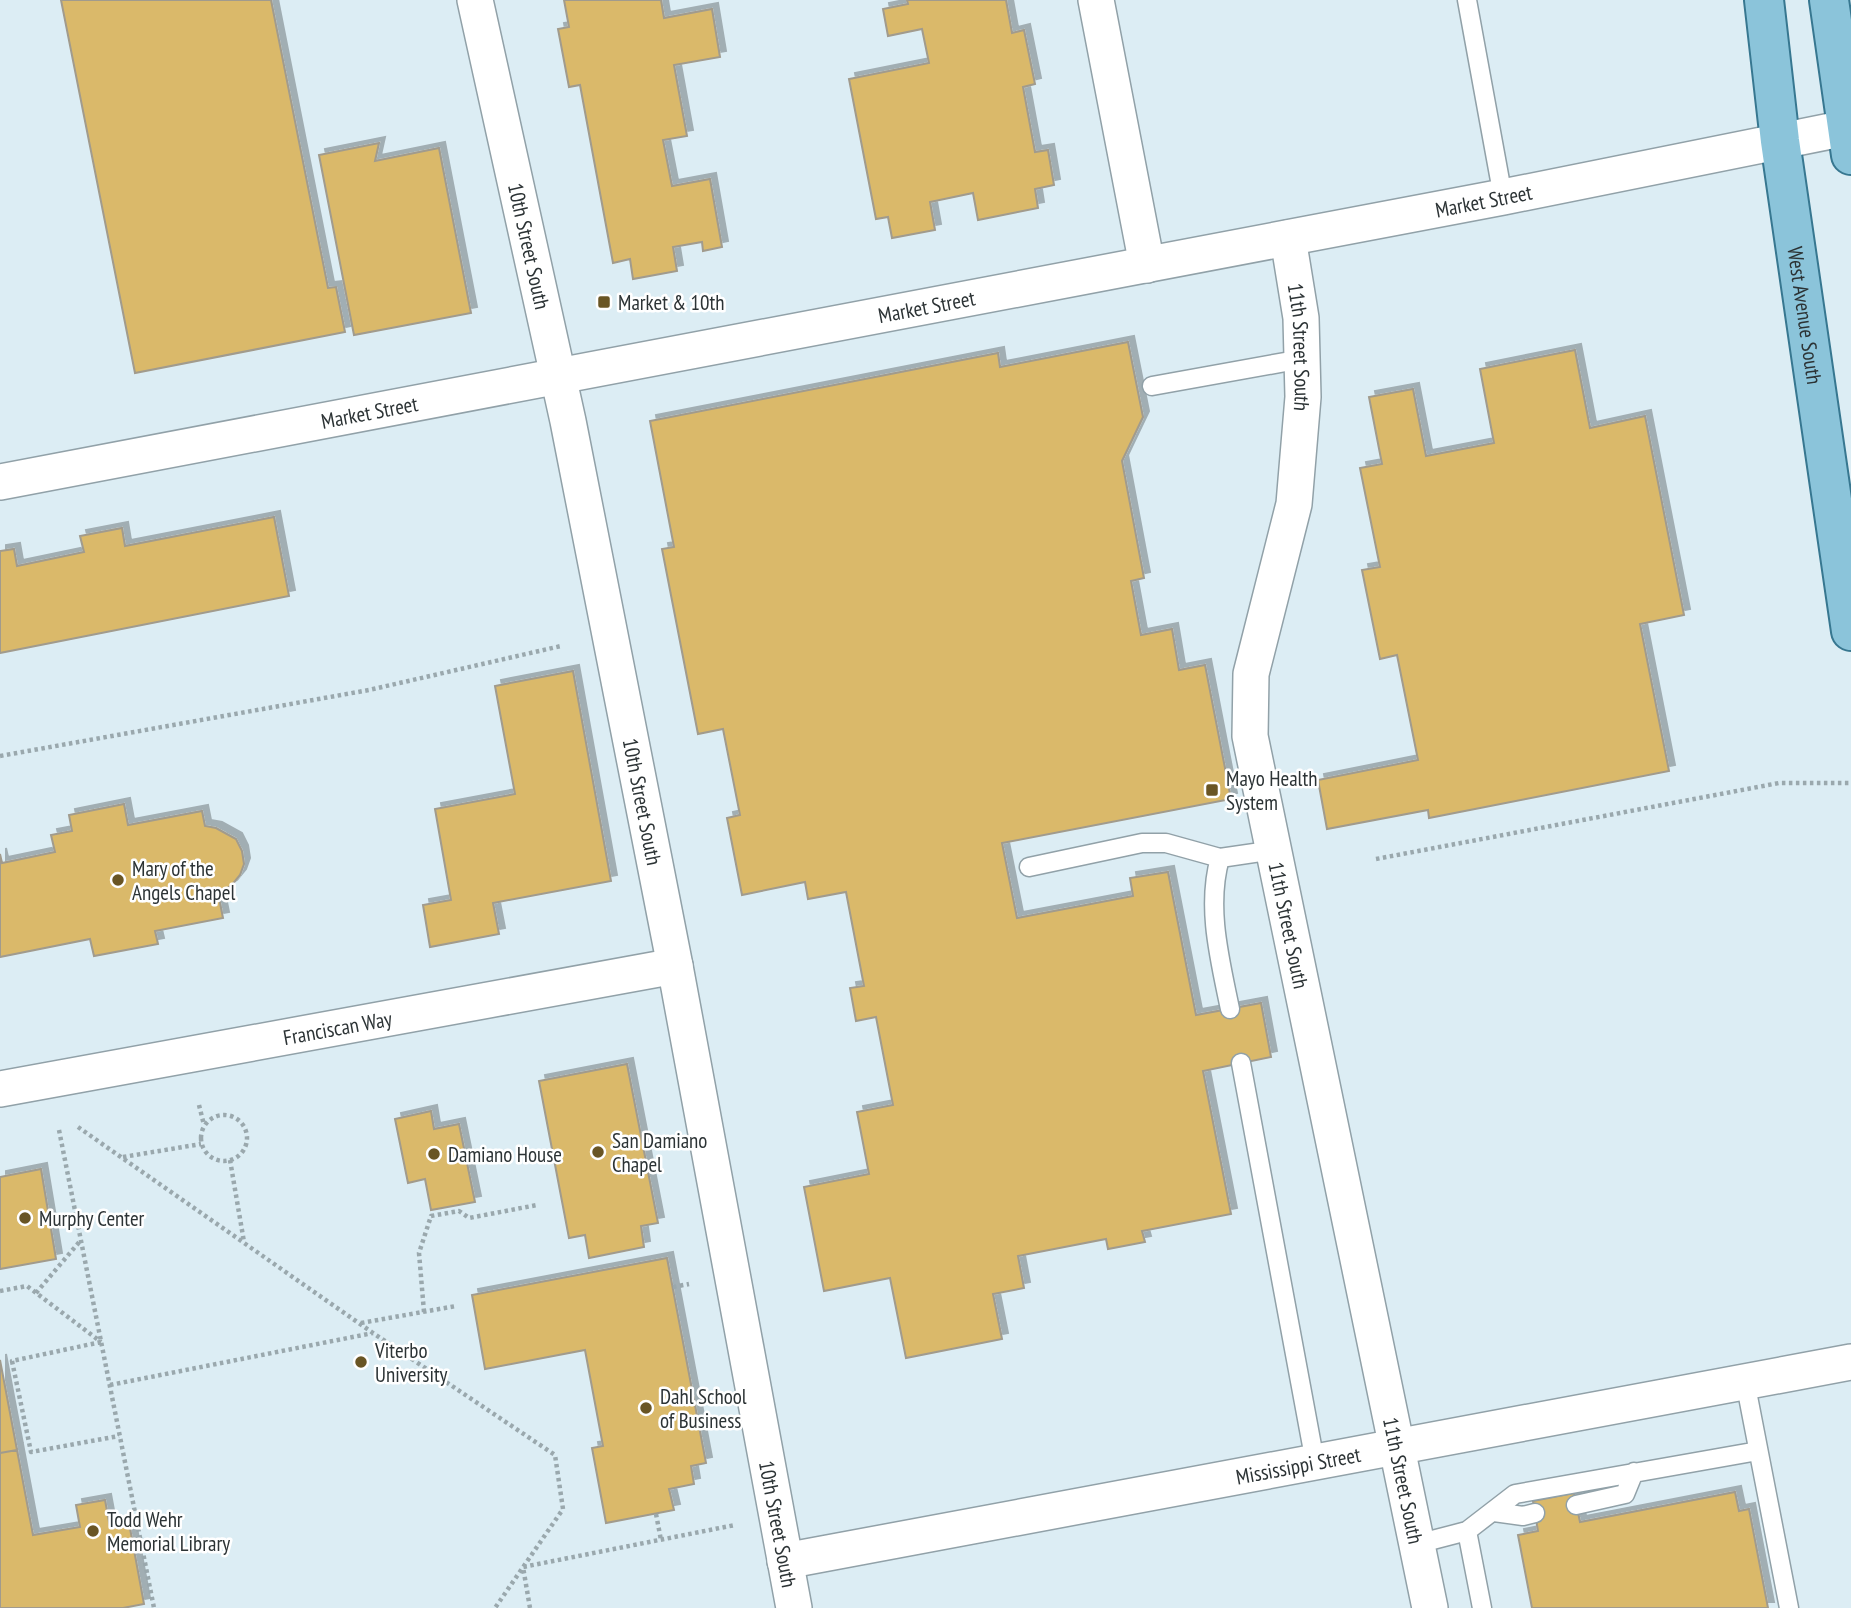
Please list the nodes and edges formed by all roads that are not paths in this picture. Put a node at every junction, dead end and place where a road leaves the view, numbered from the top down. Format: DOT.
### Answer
graph roads {
  1 [pos="475,0"];
  2 [pos="1096,0"];
  3 [pos="1467,0"];
  4 [pos="1764,0"];
  5 [pos="1829,0"];
  6 [pos="1850,136"];
  7 [pos="1780,141"];
  8 [pos="1503,197"];
  9 [pos="1288,238"];
  10 [pos="1147,265"];
  11 [pos="1302,359"];
  12 [pos="558,376"];
  13 [pos="1152,386"];
  14 [pos="0,482"];
  15 [pos="1851,631"];
  16 [pos="1274,850"];
  17 [pos="1220,858"];
  18 [pos="1029,867"];
  19 [pos="675,966"];
  20 [pos="1230,1009"];
  21 [pos="1241,1063"];
  22 [pos="0,1090"];
  23 [pos="1851,1362"];
  24 [pos="1745,1381"];
  25 [pos="1395,1447"];
  26 [pos="1758,1451"];
  27 [pos="1315,1462"];
  28 [pos="1634,1472"];
  29 [pos="1576,1505"];
  30 [pos="1494,1512"];
  31 [pos="1535,1513"];
  32 [pos="1466,1531"];
  33 [pos="1417,1544"];
  34 [pos="785,1560"];
  35 [pos="794,1608"];
  36 [pos="1430,1608"];
  37 [pos="1482,1608"];
  38 [pos="1789,1608"];
  1 -- 12 [label="street, 10th Street South"];
  2 -- 10 [label="street"];
  3 -- 8 [label="lane"];
  4 -- 7 [label="main road, West Avenue South"];
  5 -- 6 [label="main road"];
  6 -- 7 [label="street, Market Street"];
  7 -- 8 [label="street, Market Street"];
  7 -- 15 [label="main road, West Avenue South"];
  8 -- 9 [label="street, Market Street"];
  9 -- 10 [label="street, Market Street"];
  9 -- 11 [label="street, 11th Street South"];
  10 -- 12 [label="street, Market Street"];
  11 -- 13 [label="lane"];
  11 -- 16 [label="street, 11th Street South"];
  12 -- 14 [label="street, Market Street"];
  12 -- 19 [label="street, 10th Street South"];
  16 -- 17 [label="lane"];
  16 -- 25 [label="street, 11th Street South"];
  17 -- 18 [label="lane"];
  17 -- 20 [label="lane"];
  19 -- 22 [label="street, Franciscan Way"];
  19 -- 34 [label="street, 10th Street South"];
  21 -- 27 [label="lane"];
  23 -- 24 [label="street, Mississippi Street"];
  24 -- 25 [label="street, Mississippi Street"];
  24 -- 26 [label="lane"];
  25 -- 27 [label="street, Mississippi Street"];
  25 -- 33 [label="street, 11th Street South"];
  26 -- 28 [label="lane"];
  26 -- 38 [label="lane"];
  27 -- 34 [label="street, Mississippi Street"];
  28 -- 29 [label="lane"];
  28 -- 30 [label="lane"];
  30 -- 31 [label="lane"];
  30 -- 32 [label="lane"];
  32 -- 33 [label="lane"];
  32 -- 37 [label="lane"];
  33 -- 36 [label="street, 11th Street South"];
  34 -- 35 [label="street, 10th Street South"];
}
